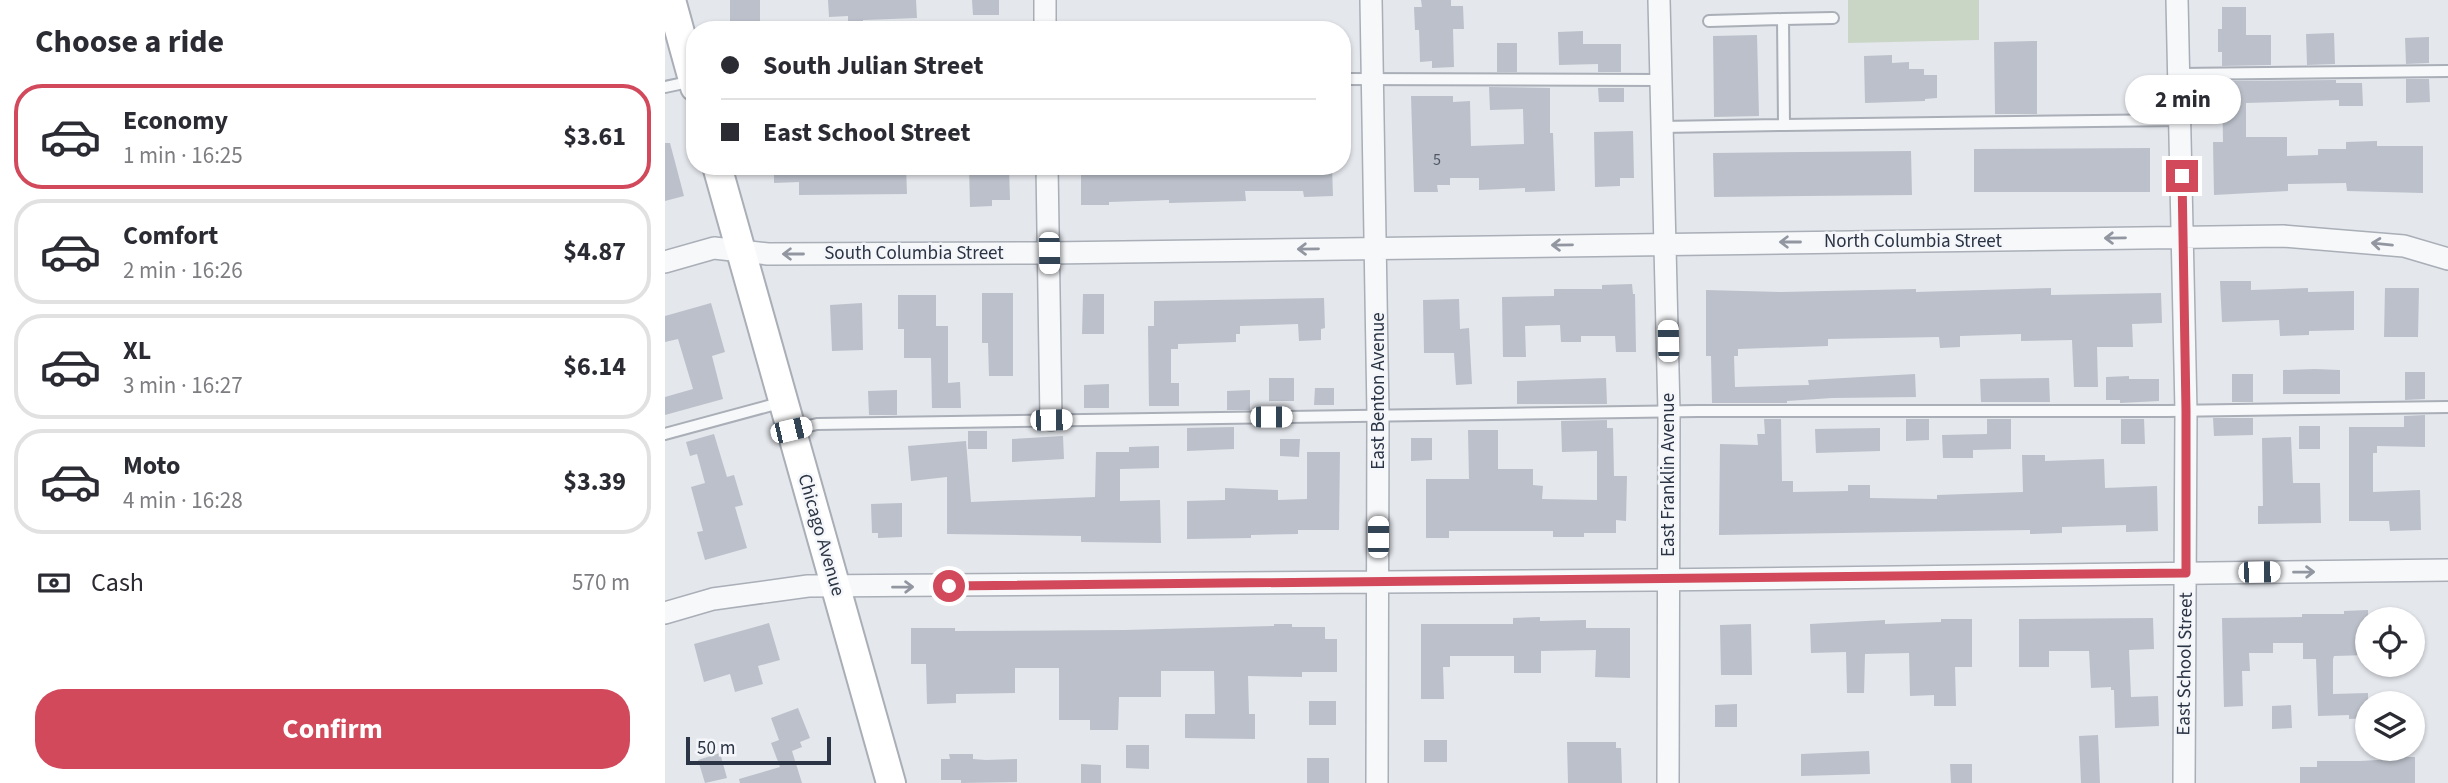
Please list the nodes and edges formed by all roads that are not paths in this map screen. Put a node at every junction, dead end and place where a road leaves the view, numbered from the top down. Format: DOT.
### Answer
graph roads {
  1 [pos="671,0"];
  2 [pos="1045,0"];
  3 [pos="1371,0"];
  4 [pos="1659,0"];
  5 [pos="2177,0"];
  6 [pos="1833,18"];
  7 [pos="1783,19"];
  8 [pos="1045,21"];
  9 [pos="1709,22"];
  10 [pos="686,55"];
  11 [pos="2448,71"];
  12 [pos="2179,74"];
  13 [pos="1351,79"];
  14 [pos="1373,79"];
  15 [pos="1660,80"];
  16 [pos="686,85"];
  17 [pos="665,87"];
  18 [pos="2180,120"];
  19 [pos="1784,125"];
  20 [pos="1662,127"];
  21 [pos="720,175"];
  22 [pos="1047,175"];
  23 [pos="2183,237"];
  24 [pos="1666,243"];
  25 [pos="1376,248"];
  26 [pos="741,252"];
  27 [pos="1049,253"];
  28 [pos="2448,259"];
  29 [pos="665,262"];
  30 [pos="783,402"];
  31 [pos="2448,407"];
  32 [pos="2186,411"];
  33 [pos="1669,412"];
  34 [pos="1378,415"];
  35 [pos="1051,420"];
  36 [pos="791,430"];
  37 [pos="665,434"];
  38 [pos="2448,570"];
  39 [pos="2186,573"];
  40 [pos="1669,579"];
  41 [pos="1378,581"];
  42 [pos="835,586"];
  43 [pos="665,612"];
  44 [pos="891,783"];
  45 [pos="1377,783"];
  46 [pos="1668,783"];
  47 [pos="2184,783"];
  1 -- 10 [label="main road"];
  2 -- 8 [label="street"];
  3 -- 14 [label="street, East Benton Avenue"];
  4 -- 15 [label="street, East Franklin Avenue"];
  5 -- 12 [label="street, East School Street"];
  6 -- 7 [label="lane"];
  7 -- 9 [label="lane"];
  7 -- 19 [label="lane"];
  11 -- 12 [label="lane"];
  12 -- 18 [label="street, East School Street"];
  13 -- 14 [label="lane"];
  14 -- 15 [label="lane"];
  14 -- 25 [label="street, East Benton Avenue"];
  15 -- 20 [label="street, East Franklin Avenue"];
  16 -- 17 [label="lane"];
  18 -- 19 [label="lane"];
  18 -- 23 [label="street, East School Street"];
  19 -- 20 [label="lane"];
  20 -- 24 [label="street, East Franklin Avenue"];
  21 -- 26 [label="main road, Chicago Avenue"];
  22 -- 27 [label="street"];
  23 -- 24 [label="street, North Columbia Street, one-way"];
  28 -- 23 [label="street, North Columbia Street, one-way"];
  23 -- 32 [label="street, East School Street"];
  24 -- 25 [label="street, North Columbia Street, one-way"];
  24 -- 33 [label="street, East Franklin Avenue"];
  25 -- 27 [label="street, South Columbia Street, one-way"];
  25 -- 34 [label="street, East Benton Avenue"];
  27 -- 26 [label="street, South Columbia Street, one-way"];
  26 -- 29 [label="street, South Columbia Street"];
  26 -- 30 [label="main road, Chicago Avenue"];
  27 -- 35 [label="street"];
  30 -- 36 [label="main road, Chicago Avenue"];
  30 -- 37 [label="lane"];
  31 -- 32 [label="lane"];
  32 -- 33 [label="lane"];
  32 -- 39 [label="street, East School Street"];
  33 -- 34 [label="lane"];
  33 -- 40 [label="street, East Franklin Avenue"];
  34 -- 35 [label="lane"];
  34 -- 41 [label="street, East Benton Avenue"];
  35 -- 36 [label="lane"];
  36 -- 42 [label="main road, Chicago Avenue"];
  39 -- 38 [label="street, one-way"];
  39 -- 40 [label="street"];
  39 -- 47 [label="street, East School Street"];
  40 -- 41 [label="street"];
  40 -- 46 [label="street, East Franklin Avenue"];
  42 -- 41 [label="street, one-way"];
  41 -- 45 [label="street, East Benton Avenue"];
  42 -- 43 [label="street"];
  42 -- 44 [label="main road, Chicago Avenue"];
}
